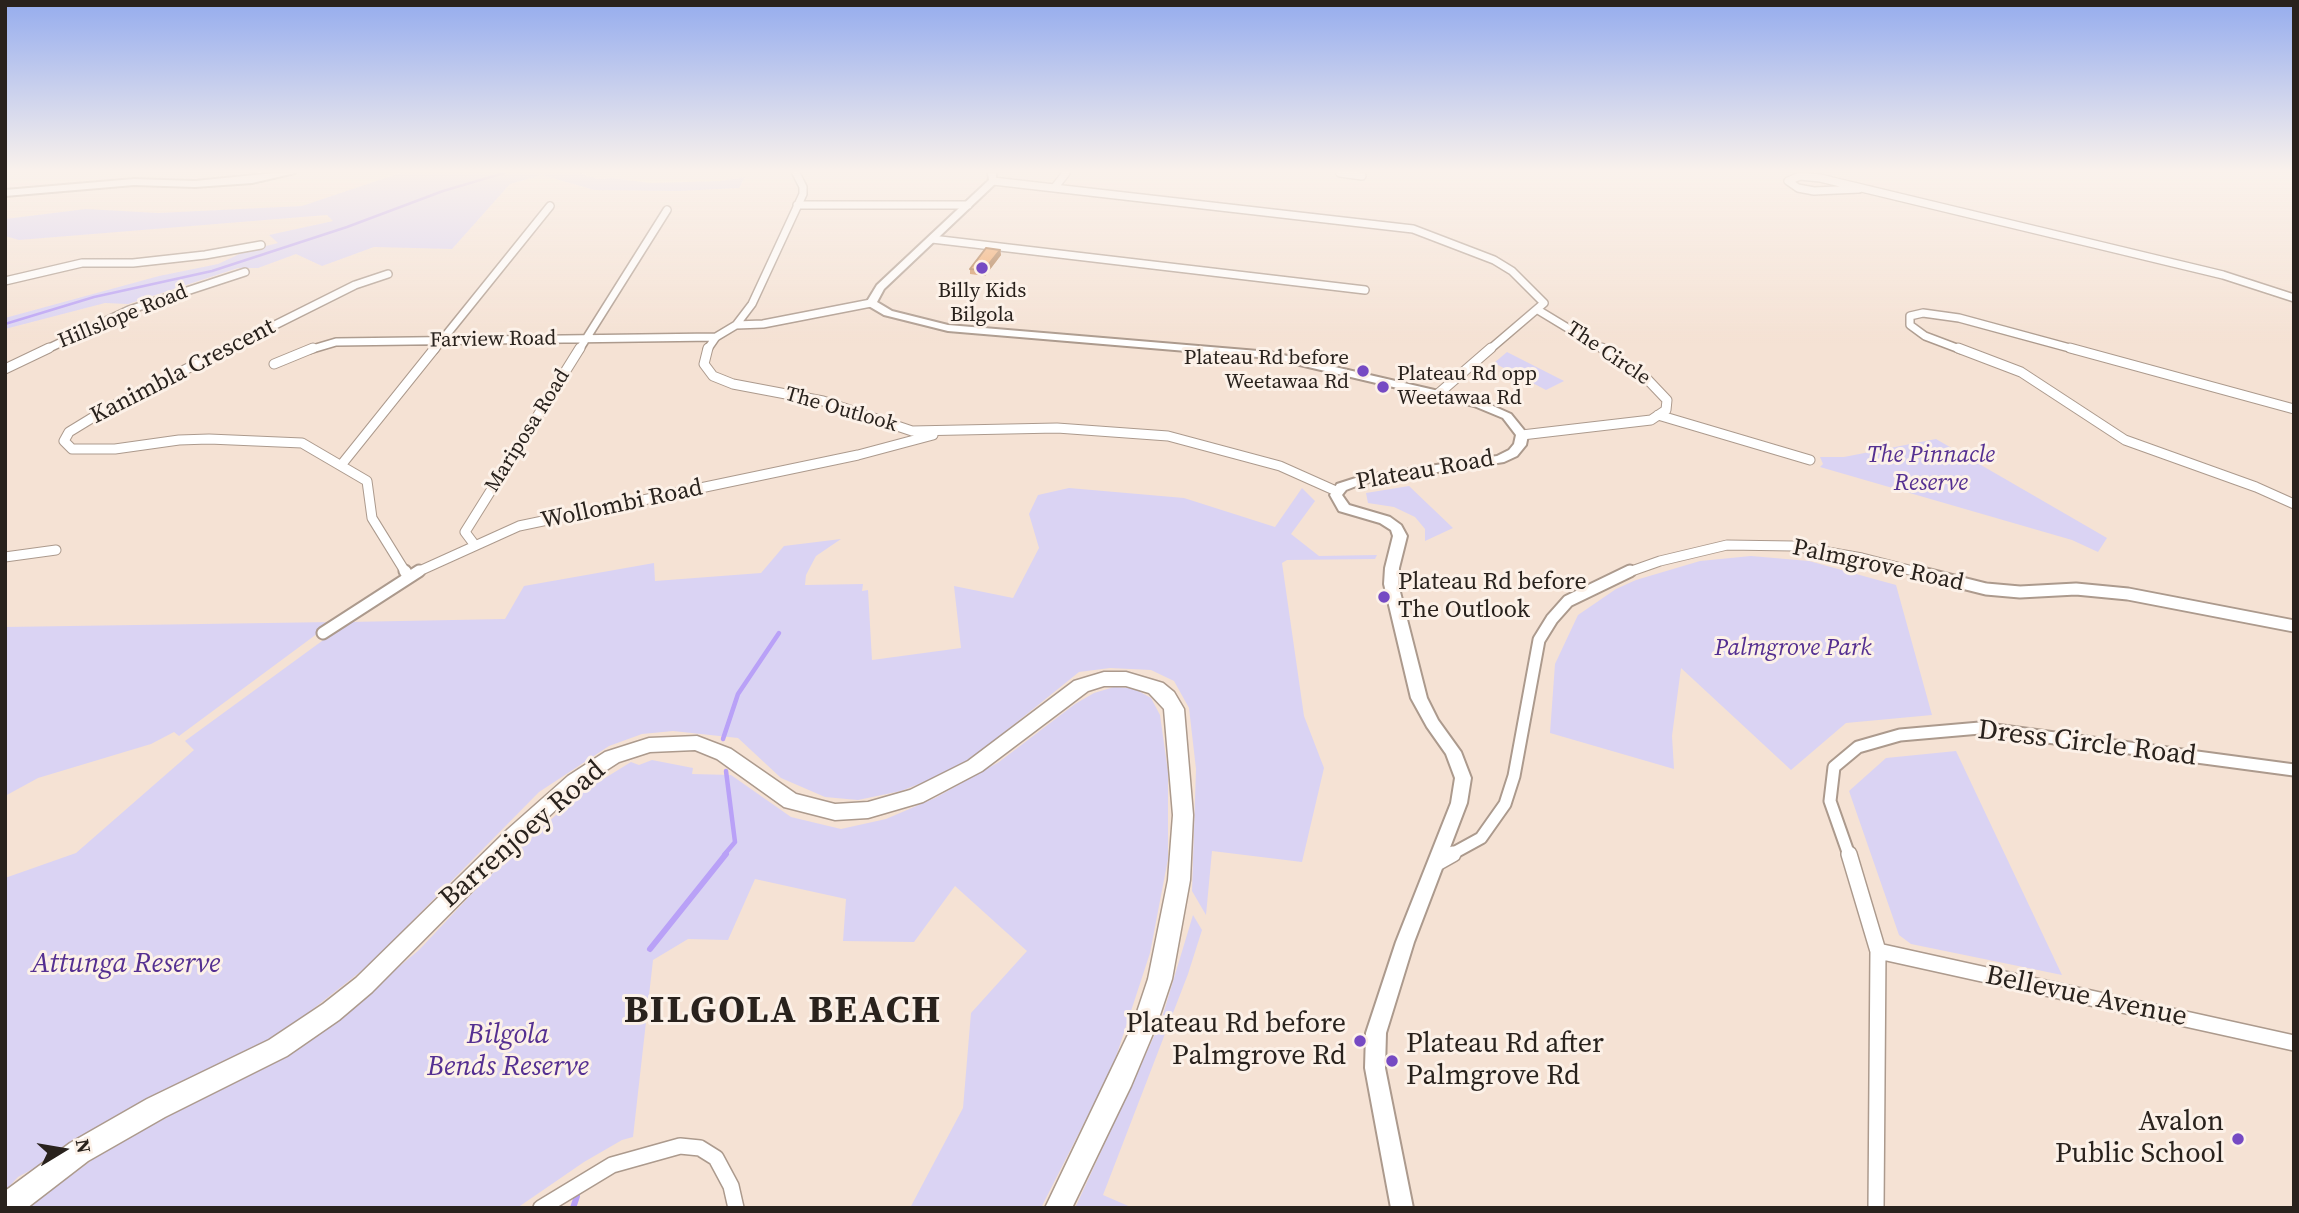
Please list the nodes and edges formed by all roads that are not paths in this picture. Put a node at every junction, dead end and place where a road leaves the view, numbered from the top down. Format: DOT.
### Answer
graph roads {
  1 [pos="531,230"];
  2 [pos="655,230"];
  3 [pos="786,230"];
  4 [pos="942,230"];
  5 [pos="1405,230"];
  6 [pos="2033,230"];
  7 [pos="932,239"];
  8 [pos="261,245"];
  9 [pos="244,272"];
  10 [pos="388,274"];
  11 [pos="5,281"];
  12 [pos="1365,290"];
  13 [pos="2294,298"];
  14 [pos="871,303"];
  15 [pos="1538,310"];
  16 [pos="736,325"];
  17 [pos="716,337"];
  18 [pos="586,339"];
  19 [pos="443,341"];
  20 [pos="274,364"];
  21 [pos="5,369"];
  22 [pos="1438,394"];
  23 [pos="2294,409"];
  24 [pos="1658,415"];
  25 [pos="943,432"];
  26 [pos="1522,435"];
  27 [pos="1810,460"];
  28 [pos="342,464"];
  29 [pos="1336,491"];
  30 [pos="2294,504"];
  31 [pos="474,544"];
  32 [pos="56,550"];
  33 [pos="5,557"];
  34 [pos="408,576"];
  35 [pos="2294,626"];
  36 [pos="323,633"];
  37 [pos="2294,770"];
  38 [pos="1437,863"];
  39 [pos="1878,951"];
  40 [pos="2294,1043"];
  41 [pos="5,1208"];
  42 [pos="541,1208"];
  43 [pos="736,1208"];
  44 [pos="1058,1208"];
  45 [pos="1402,1208"];
  46 [pos="1876,1208"];
  1 -- 19 [label="street"];
  2 -- 18 [label="street, Mariposa Road"];
  3 -- 16 [label="street"];
  4 -- 7 [label="street"];
  5 -- 15 [label="street, The Circle"];
  6 -- 13 [label="street"];
  7 -- 12 [label="street"];
  7 -- 14 [label="street"];
  8 -- 11 [label="street"];
  9 -- 21 [label="street, Hillslope Road"];
  10 -- 28 [label="street, Kanimbla Crescent"];
  14 -- 16 [label="street"];
  14 -- 22 [label="street, Plateau Road"];
  15 -- 22 [label="street"];
  15 -- 24 [label="street, The Circle"];
  16 -- 17 [label="street"];
  17 -- 18 [label="street, Farview Road"];
  17 -- 25 [label="street, The Outlook"];
  18 -- 19 [label="street, Farview Road"];
  18 -- 31 [label="street, Mariposa Road"];
  19 -- 20 [label="street, Farview Road"];
  19 -- 28 [label="street"];
  22 -- 26 [label="street, Plateau Road"];
  23 -- 30 [label="street"];
  24 -- 26 [label="street, The Circle"];
  24 -- 27 [label="street"];
  25 -- 29 [label="street, The Outlook"];
  25 -- 31 [label="street, Wollombi Road"];
  26 -- 29 [label="street, Plateau Road"];
  28 -- 34 [label="street, Kanimbla Crescent"];
  29 -- 38 [label="street, Plateau Road"];
  31 -- 34 [label="street, Wollombi Road"];
  32 -- 33 [label="street"];
  34 -- 36 [label="street, Wollombi Road"];
  35 -- 38 [label="street, Palmgrove Road"];
  37 -- 39 [label="street, Dress Circle Road"];
  38 -- 45 [label="street, Plateau Road"];
  39 -- 40 [label="street, Bellevue Avenue"];
  39 -- 46 [label="street, Dress Circle Road"];
  41 -- 44 [label="main road, Barrenjoey Road"];
  42 -- 43 [label="street"];
}
